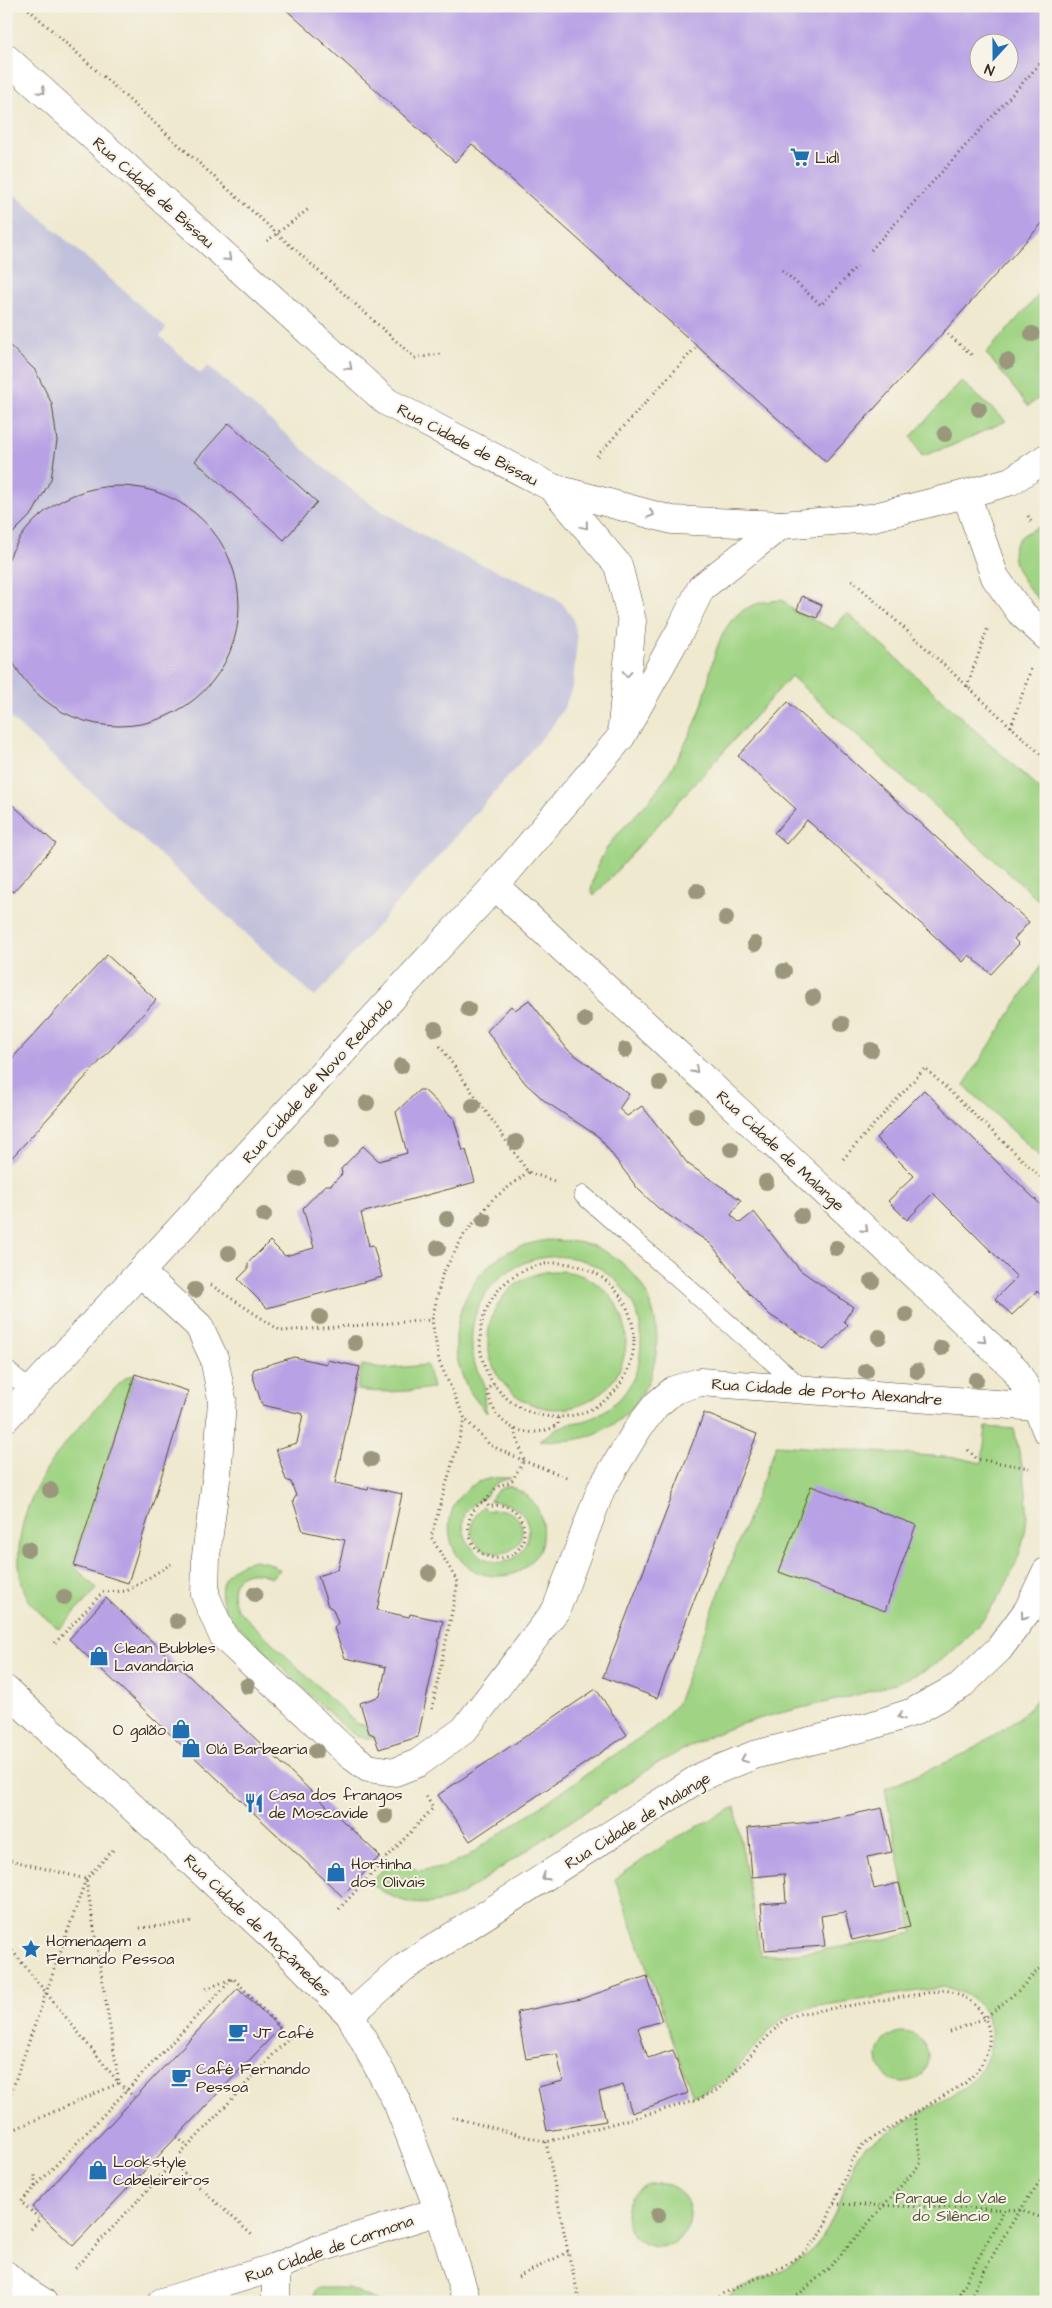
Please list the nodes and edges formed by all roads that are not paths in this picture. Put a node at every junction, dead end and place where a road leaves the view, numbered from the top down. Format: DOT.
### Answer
graph roads {
  1 [pos="6,58"];
  2 [pos="1046,458"];
  3 [pos="553,488"];
  4 [pos="966,494"];
  5 [pos="781,525"];
  6 [pos="1040,647"];
  7 [pos="621,737"];
  8 [pos="495,886"];
  9 [pos="584,1195"];
  10 [pos="141,1273"];
  11 [pos="6,1369"];
  12 [pos="803,1390"];
  13 [pos="32,1392"];
  14 [pos="6,1418"];
  15 [pos="1042,1419"];
  16 [pos="1046,1572"];
  17 [pos="6,1690"];
  18 [pos="350,2015"];
  19 [pos="439,2211"];
  20 [pos="276,2267"];
  21 [pos="6,2275"];
  22 [pos="43,2302"];
  23 [pos="162,2302"];
  24 [pos="276,2302"];
  25 [pos="467,2302"];
  1 -- 3 [label="street, Rua Cidade de Bissau, one-way"];
  2 -- 4 [label="street, Rua Cidade de Bissau"];
  3 -- 5 [label="street, Rua Cidade de Bissau, one-way"];
  3 -- 7 [label="street, one-way"];
  4 -- 5 [label="street, Rua Cidade de Bissau"];
  4 -- 6 [label="street"];
  5 -- 7 [label="street, Rua Cidade de Novo Redondo"];
  7 -- 8 [label="street, Rua Cidade de Novo Redondo"];
  8 -- 10 [label="street, Rua Cidade de Novo Redondo"];
  8 -- 15 [label="street, Rua Cidade de Malange, one-way"];
  9 -- 12 [label="lane"];
  10 -- 12 [label="street, Rua Cidade de Porto Alexandre"];
  10 -- 13 [label="street, Rua Cidade de Novo Redondo"];
  11 -- 13 [label="lane"];
  12 -- 15 [label="street, Rua Cidade de Porto Alexandre"];
  13 -- 14 [label="street, Rua Cidade de Novo Redondo"];
  16 -- 18 [label="street, Rua Cidade de Malange, one-way"];
  17 -- 18 [label="street, Rua Cidade de Moçâmedes"];
  18 -- 19 [label="street, Rua Cidade de Moçâmedes"];
  19 -- 20 [label="street, Rua Cidade de Carmona"];
  19 -- 25 [label="street, Rua Cidade de Moçâmedes"];
  20 -- 23 [label="street, Rua Cidade de Carmona"];
  20 -- 24 [label="street"];
  21 -- 22 [label="street"];
}
